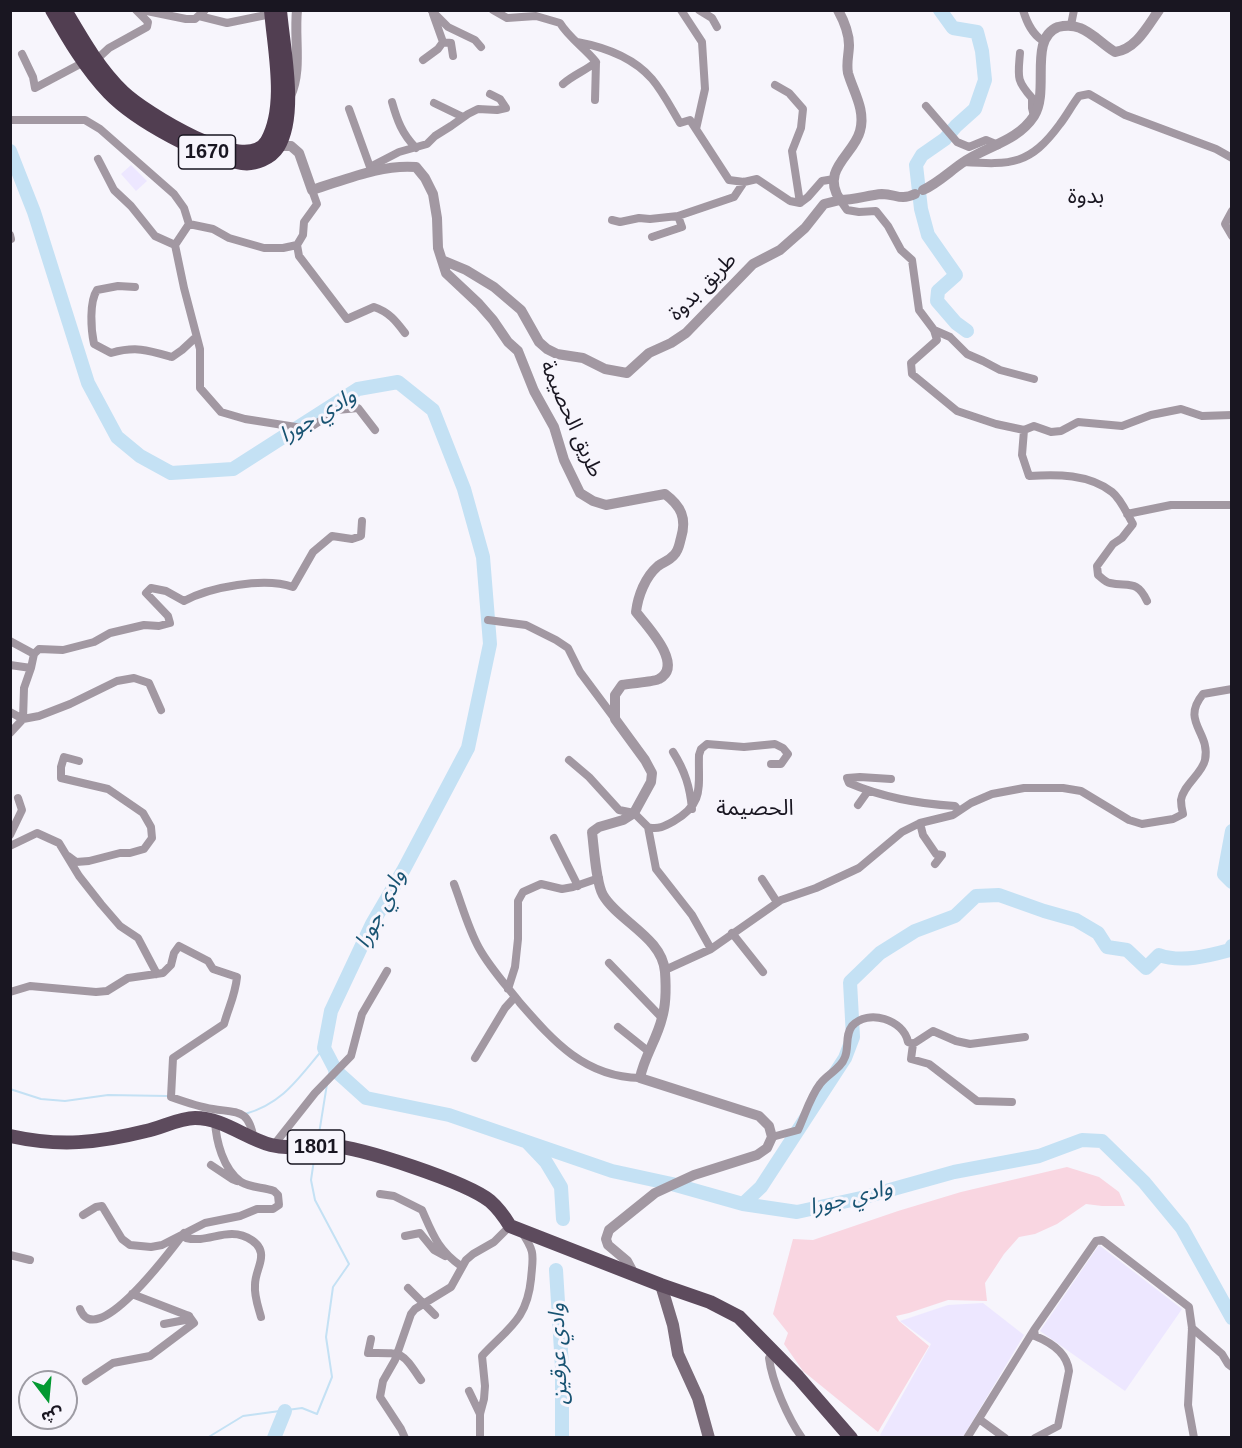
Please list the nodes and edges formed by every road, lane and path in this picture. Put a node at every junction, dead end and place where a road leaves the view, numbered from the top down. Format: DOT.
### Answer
graph roads {
  1 [pos="52,10"];
  2 [pos="65,10"];
  3 [pos="136,10"];
  4 [pos="142,10"];
  5 [pos="297,10"];
  6 [pos="493,10"];
  7 [pos="681,10"];
  8 [pos="699,10"];
  9 [pos="838,10"];
  10 [pos="1023,10"];
  11 [pos="1074,10"];
  12 [pos="1159,10"];
  13 [pos="432,11"];
  14 [pos="274,12"];
  15 [pos="202,13"];
  16 [pos="1071,25"];
  17 [pos="717,27"];
  18 [pos="1043,41"];
  19 [pos="443,42"];
  20 [pos="577,42"];
  21 [pos="482,47"];
  22 [pos="1020,53"];
  23 [pos="22,54"];
  24 [pos="453,56"];
  25 [pos="423,60"];
  26 [pos="90,61"];
  27 [pos="596,62"];
  28 [pos="563,84"];
  29 [pos="775,85"];
  30 [pos="490,93"];
  31 [pos="288,99"];
  32 [pos="595,100"];
  33 [pos="392,102"];
  34 [pos="434,103"];
  35 [pos="926,106"];
  36 [pos="349,109"];
  37 [pos="1034,116"];
  38 [pos="463,117"];
  39 [pos="10,120"];
  40 [pos="696,129"];
  41 [pos="273,144"];
  42 [pos="998,145"];
  43 [pos="416,148"];
  44 [pos="1232,158"];
  45 [pos="98,159"];
  46 [pos="963,162"];
  47 [pos="371,170"];
  48 [pos="834,178"];
  49 [pos="744,182"];
  50 [pos="312,190"];
  51 [pos="840,200"];
  52 [pos="800,203"];
  53 [pos="1232,211"];
  54 [pos="678,216"];
  55 [pos="612,220"];
  56 [pos="189,224"];
  57 [pos="1232,236"];
  58 [pos="652,237"];
  59 [pos="175,245"];
  60 [pos="297,245"];
  61 [pos="441,260"];
  62 [pos="135,287"];
  63 [pos="934,330"];
  64 [pos="405,333"];
  65 [pos="196,337"];
  66 [pos="1034,380"];
  67 [pos="1232,415"];
  68 [pos="375,430"];
  69 [pos="1024,430"];
  70 [pos="1232,505"];
  71 [pos="1127,514"];
  72 [pos="362,521"];
  73 [pos="1147,601"];
  74 [pos="488,620"];
  75 [pos="10,641"];
  76 [pos="34,654"];
  77 [pos="10,665"];
  78 [pos="31,668"];
  79 [pos="1232,689"];
  80 [pos="161,710"];
  81 [pos="10,711"];
  82 [pos="23,719"];
  83 [pos="615,719"];
  84 [pos="10,734"];
  85 [pos="673,752"];
  86 [pos="79,760"];
  87 [pos="569,760"];
  88 [pos="771,764"];
  89 [pos="891,779"];
  90 [pos="868,791"];
  91 [pos="18,798"];
  92 [pos="858,804"];
  93 [pos="692,809"];
  94 [pos="959,811"];
  95 [pos="634,813"];
  96 [pos="920,823"];
  97 [pos="648,827"];
  98 [pos="10,835"];
  99 [pos="554,838"];
  100 [pos="10,846"];
  101 [pos="68,856"];
  102 [pos="935,864"];
  103 [pos="599,878"];
  104 [pos="762,879"];
  105 [pos="454,884"];
  106 [pos="578,886"];
  107 [pos="777,902"];
  108 [pos="732,933"];
  109 [pos="711,949"];
  110 [pos="609,963"];
  111 [pos="387,970"];
  112 [pos="665,970"];
  113 [pos="763,972"];
  114 [pos="157,974"];
  115 [pos="508,989"];
  116 [pos="10,992"];
  117 [pos="515,997"];
  118 [pos="662,1018"];
  119 [pos="618,1027"];
  120 [pos="1025,1037"];
  121 [pos="913,1044"];
  122 [pos="648,1051"];
  123 [pos="475,1058"];
  124 [pos="640,1078"];
  125 [pos="1012,1102"];
  126 [pos="215,1121"];
  127 [pos="10,1136"];
  128 [pos="772,1137"];
  129 [pos="254,1140"];
  130 [pos="273,1146"];
  131 [pos="211,1165"];
  132 [pos="241,1181"];
  133 [pos="380,1194"];
  134 [pos="83,1215"];
  135 [pos="515,1228"];
  136 [pos="184,1233"];
  137 [pos="405,1236"];
  138 [pos="10,1255"];
  139 [pos="446,1256"];
  140 [pos="30,1260"];
  141 [pos="461,1266"];
  142 [pos="633,1274"];
  143 [pos="661,1286"];
  144 [pos="408,1288"];
  145 [pos="132,1294"];
  146 [pos="423,1302"];
  147 [pos="80,1309"];
  148 [pos="435,1315"];
  149 [pos="189,1316"];
  150 [pos="261,1317"];
  151 [pos="164,1324"];
  152 [pos="1192,1328"];
  153 [pos="1034,1330"];
  154 [pos="370,1339"];
  155 [pos="774,1352"];
  156 [pos="398,1354"];
  157 [pos="1232,1366"];
  158 [pos="421,1380"];
  159 [pos="86,1381"];
  160 [pos="469,1391"];
  161 [pos="480,1414"];
  162 [pos="978,1419"];
  163 [pos="405,1437"];
  164 [pos="480,1437"];
  165 [pos="709,1437"];
  166 [pos="802,1437"];
  167 [pos="852,1437"];
  168 [pos="967,1437"];
  169 [pos="1005,1437"];
  170 [pos="1035,1437"];
  171 [pos="1194,1437"];
  1 -- 26 [label="highway, 1670"];
  2 -- 26 [label="highway, 1670"];
  3 -- 26 [label="street"];
  4 -- 15 [label="street"];
  5 -- 31 [label="street"];
  6 -- 20 [label="street"];
  7 -- 40 [label="street"];
  8 -- 17 [label="street"];
  9 -- 48 [label="street"];
  10 -- 18 [label="street"];
  11 -- 16 [label="street"];
  12 -- 16 [label="street"];
  13 -- 19 [label="street"];
  13 -- 21 [label="street"];
  14 -- 15 [label="street"];
  14 -- 31 [label="highway"];
  14 -- 41 [label="highway, 1670"];
  16 -- 18 [label="street"];
  18 -- 37 [label="street"];
  19 -- 24 [label="street"];
  19 -- 25 [label="street"];
  20 -- 27 [label="street"];
  20 -- 40 [label="street"];
  22 -- 37 [label="street"];
  23 -- 26 [label="street"];
  26 -- 41 [label="highway, 1670"];
  27 -- 28 [label="street"];
  27 -- 32 [label="street"];
  29 -- 52 [label="street"];
  30 -- 38 [label="street"];
  31 -- 41 [label="highway"];
  33 -- 43 [label="street"];
  34 -- 38 [label="street"];
  35 -- 42 [label="street"];
  36 -- 47 [label="street"];
  37 -- 42 [label="street, طريق بدوة"];
  38 -- 43 [label="street"];
  39 -- 56 [label="street"];
  40 -- 49 [label="street"];
  41 -- 50 [label="street"];
  42 -- 46 [label="street, طريق بدوة"];
  43 -- 47 [label="street"];
  44 -- 46 [label="street"];
  45 -- 59 [label="street"];
  46 -- 51 [label="street, طريق بدوة"];
  47 -- 50 [label="street, طريق الحصيمة"];
  47 -- 61 [label="street, طريق الحصيمة"];
  48 -- 51 [label="street"];
  48 -- 52 [label="street"];
  49 -- 52 [label="street"];
  49 -- 54 [label="street"];
  50 -- 60 [label="street"];
  51 -- 61 [label="street, طريق بدوة"];
  51 -- 63 [label="street"];
  53 -- 57 [label="street"];
  54 -- 55 [label="street"];
  54 -- 58 [label="street"];
  56 -- 59 [label="street"];
  56 -- 60 [label="street"];
  59 -- 65 [label="street"];
  60 -- 64 [label="street"];
  61 -- 83 [label="street, طريق الحصيمة"];
  62 -- 65 [label="street"];
  63 -- 66 [label="street"];
  63 -- 69 [label="street"];
  65 -- 68 [label="street"];
  67 -- 69 [label="street"];
  69 -- 71 [label="street"];
  70 -- 71 [label="street"];
  71 -- 73 [label="street"];
  72 -- 76 [label="street"];
  74 -- 83 [label="street"];
  75 -- 76 [label="street"];
  76 -- 78 [label="street"];
  77 -- 78 [label="street"];
  78 -- 82 [label="street"];
  79 -- 94 [label="street"];
  80 -- 82 [label="street"];
  81 -- 82 [label="street"];
  82 -- 84 [label="street"];
  83 -- 95 [label="street"];
  85 -- 93 [label="street"];
  86 -- 101 [label="street"];
  87 -- 95 [label="street"];
  88 -- 93 [label="street"];
  89 -- 90 [label="street"];
  90 -- 92 [label="street"];
  90 -- 94 [label="street"];
  91 -- 98 [label="street"];
  93 -- 97 [label="street"];
  94 -- 96 [label="street"];
  95 -- 97 [label="street"];
  95 -- 103 [label="street"];
  96 -- 102 [label="street"];
  96 -- 107 [label="street"];
  97 -- 109 [label="street"];
  99 -- 106 [label="street"];
  100 -- 101 [label="street"];
  101 -- 114 [label="street"];
  103 -- 106 [label="street"];
  103 -- 112 [label="street"];
  104 -- 107 [label="street"];
  105 -- 115 [label="street"];
  106 -- 115 [label="street"];
  107 -- 108 [label="street"];
  108 -- 109 [label="street"];
  108 -- 113 [label="street"];
  109 -- 112 [label="street"];
  110 -- 118 [label="street"];
  111 -- 130 [label="street"];
  112 -- 118 [label="street"];
  114 -- 116 [label="street"];
  114 -- 129 [label="street"];
  115 -- 117 [label="street"];
  117 -- 123 [label="street"];
  117 -- 124 [label="street"];
  118 -- 122 [label="street"];
  119 -- 122 [label="street"];
  120 -- 121 [label="street"];
  121 -- 125 [label="street"];
  121 -- 128 [label="street"];
  122 -- 124 [label="street"];
  124 -- 128 [label="street"];
  126 -- 127 [label="main road, 1801"];
  126 -- 129 [label="main road, 1801"];
  126 -- 132 [label="street"];
  128 -- 142 [label="street"];
  129 -- 130 [label="main road, 1801"];
  130 -- 135 [label="main road, 1801"];
  131 -- 132 [label="street"];
  132 -- 136 [label="street"];
  133 -- 139 [label="street"];
  134 -- 136 [label="street"];
  135 -- 141 [label="street"];
  135 -- 142 [label="main road, 1801"];
  135 -- 161 [label="street"];
  136 -- 145 [label="street"];
  136 -- 150 [label="street"];
  137 -- 139 [label="street"];
  138 -- 140 [label="street"];
  139 -- 141 [label="street"];
  141 -- 146 [label="street"];
  142 -- 143 [label="main road, 1801"];
  143 -- 155 [label="main road, 1801"];
  143 -- 165 [label="main road"];
  144 -- 146 [label="street"];
  145 -- 147 [label="street"];
  145 -- 149 [label="street"];
  146 -- 148 [label="street"];
  146 -- 156 [label="street"];
  149 -- 151 [label="street"];
  149 -- 159 [label="street"];
  152 -- 153 [label="street"];
  152 -- 157 [label="street"];
  152 -- 171 [label="street"];
  153 -- 162 [label="street"];
  153 -- 170 [label="street"];
  154 -- 156 [label="street"];
  155 -- 166 [label="street"];
  155 -- 167 [label="main road, 1801"];
  156 -- 158 [label="street"];
  156 -- 163 [label="street"];
  160 -- 161 [label="street"];
  161 -- 164 [label="street"];
  162 -- 168 [label="street"];
  162 -- 169 [label="street"];
}
